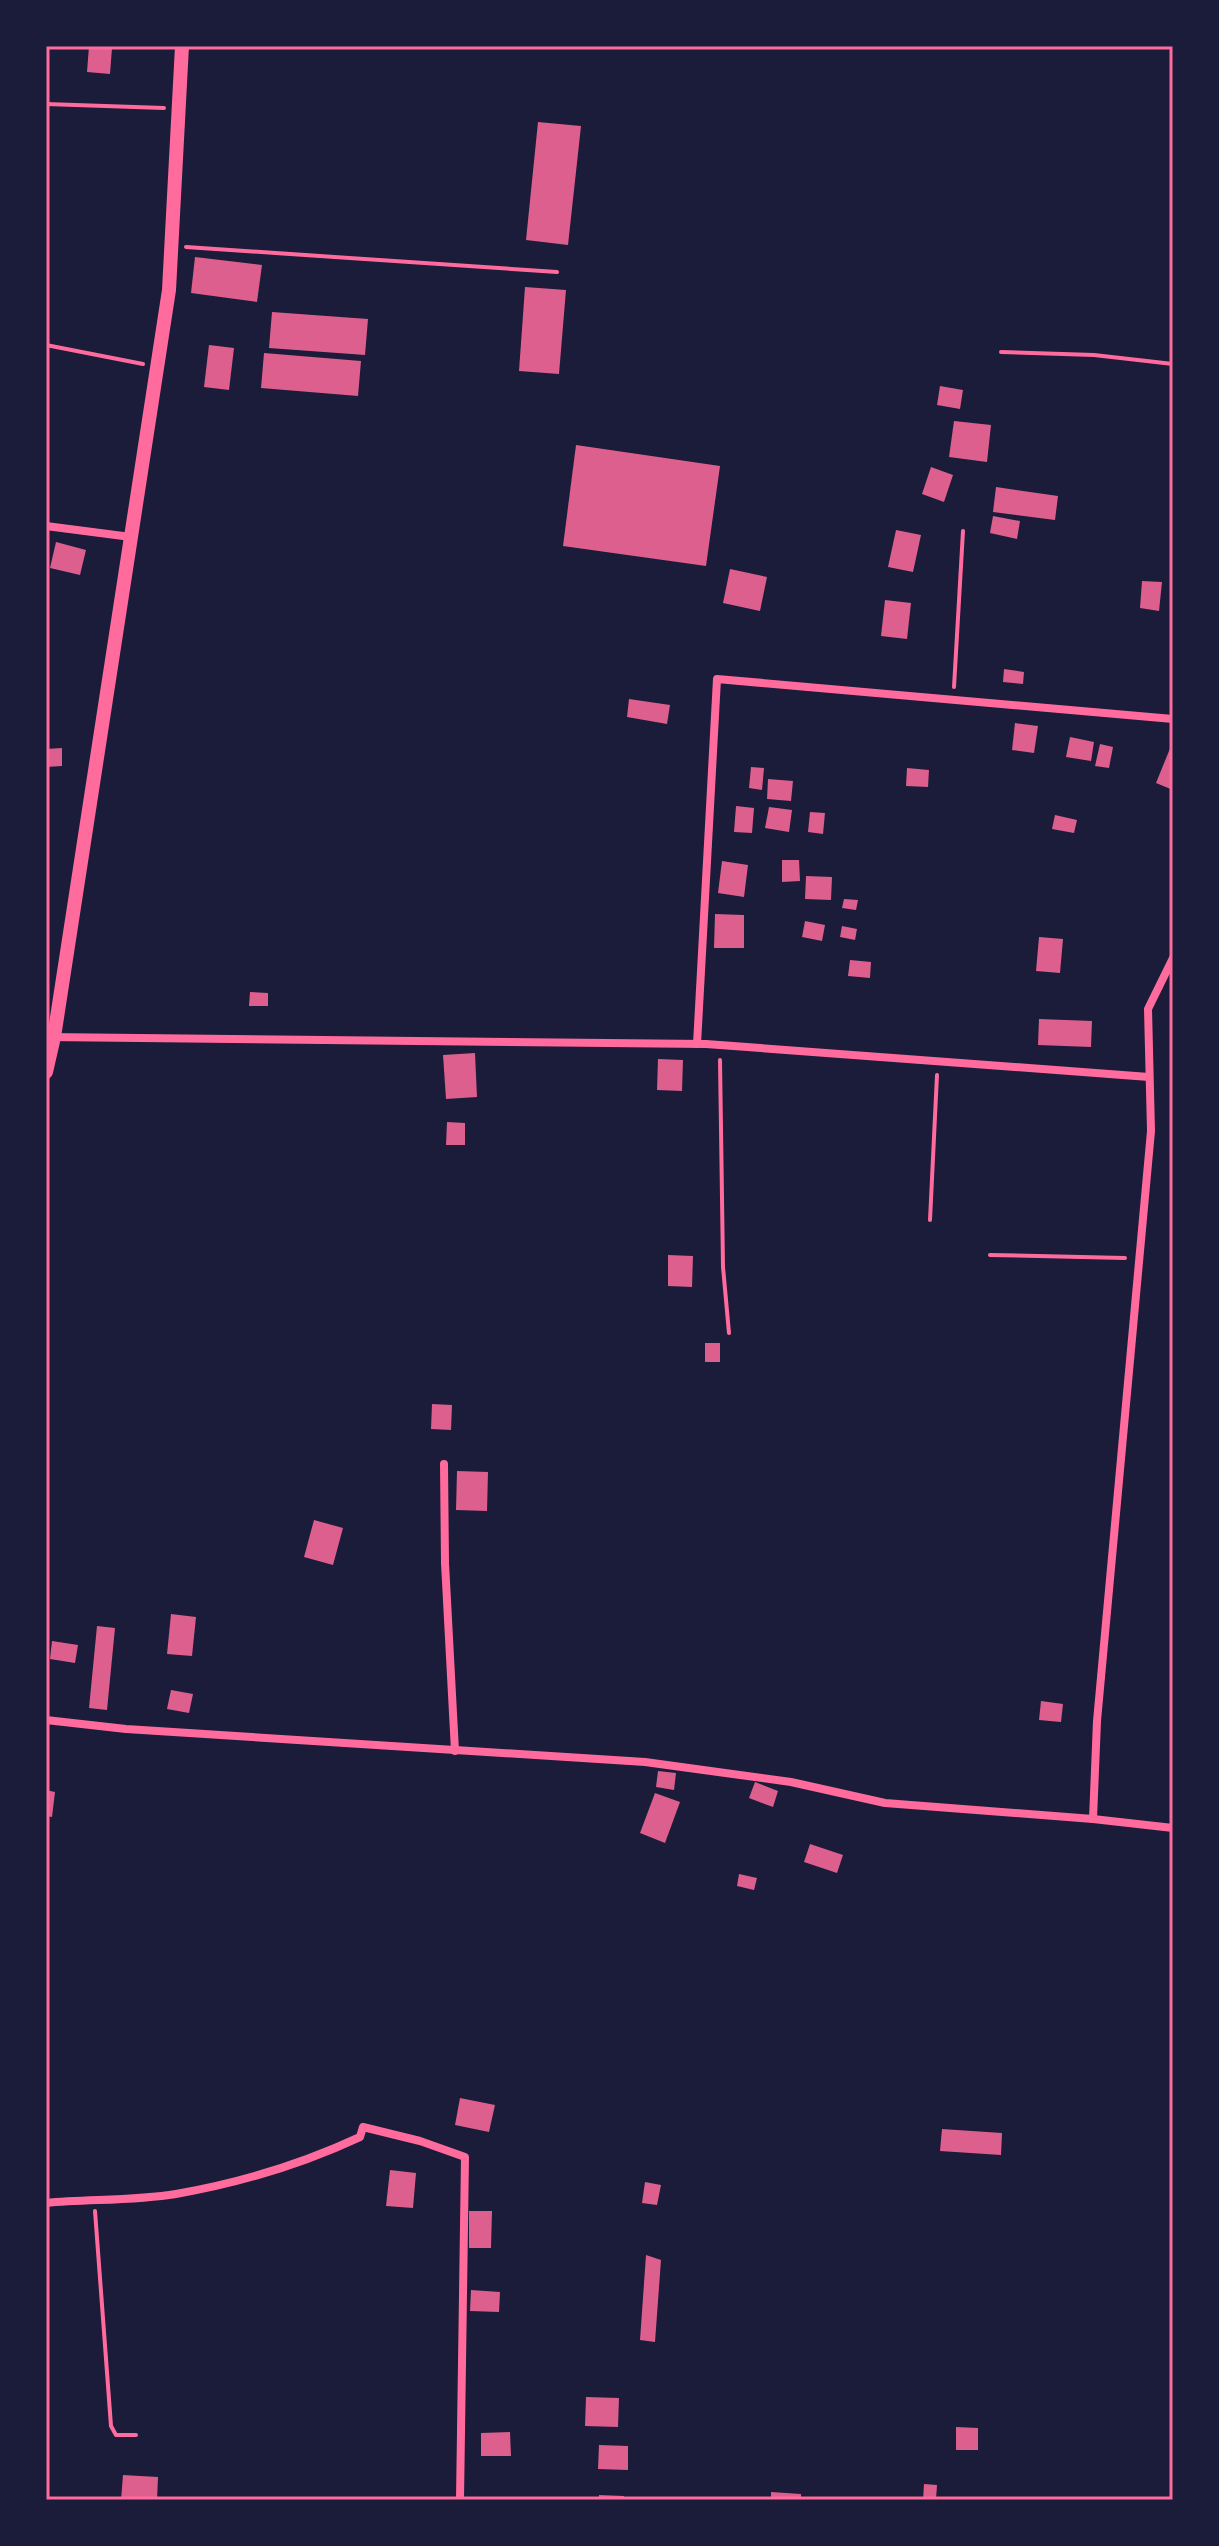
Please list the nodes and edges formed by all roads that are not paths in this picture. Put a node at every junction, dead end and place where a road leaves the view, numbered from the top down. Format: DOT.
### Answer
graph roads {
  1 [pos="182,46"];
  2 [pos="46,526"];
  3 [pos="131,537"];
  4 [pos="1173,719"];
  5 [pos="1173,958"];
  6 [pos="50,1037"];
  7 [pos="697,1044"];
  8 [pos="46,1072"];
  9 [pos="1149,1077"];
  10 [pos="444,1464"];
  11 [pos="46,1720"];
  12 [pos="455,1751"];
  13 [pos="1093,1819"];
  14 [pos="1173,1828"];
  15 [pos="46,2203"];
  16 [pos="460,2500"];
  1 -- 3 [label="street"];
  2 -- 3 [label="street"];
  3 -- 6 [label="street"];
  4 -- 7 [label="street"];
  5 -- 9 [label="street"];
  6 -- 7 [label="street"];
  6 -- 8 [label="street"];
  7 -- 9 [label="street"];
  9 -- 13 [label="street"];
  10 -- 12 [label="street"];
  11 -- 12 [label="street"];
  12 -- 13 [label="street"];
  13 -- 14 [label="street"];
  15 -- 16 [label="street"];
}
